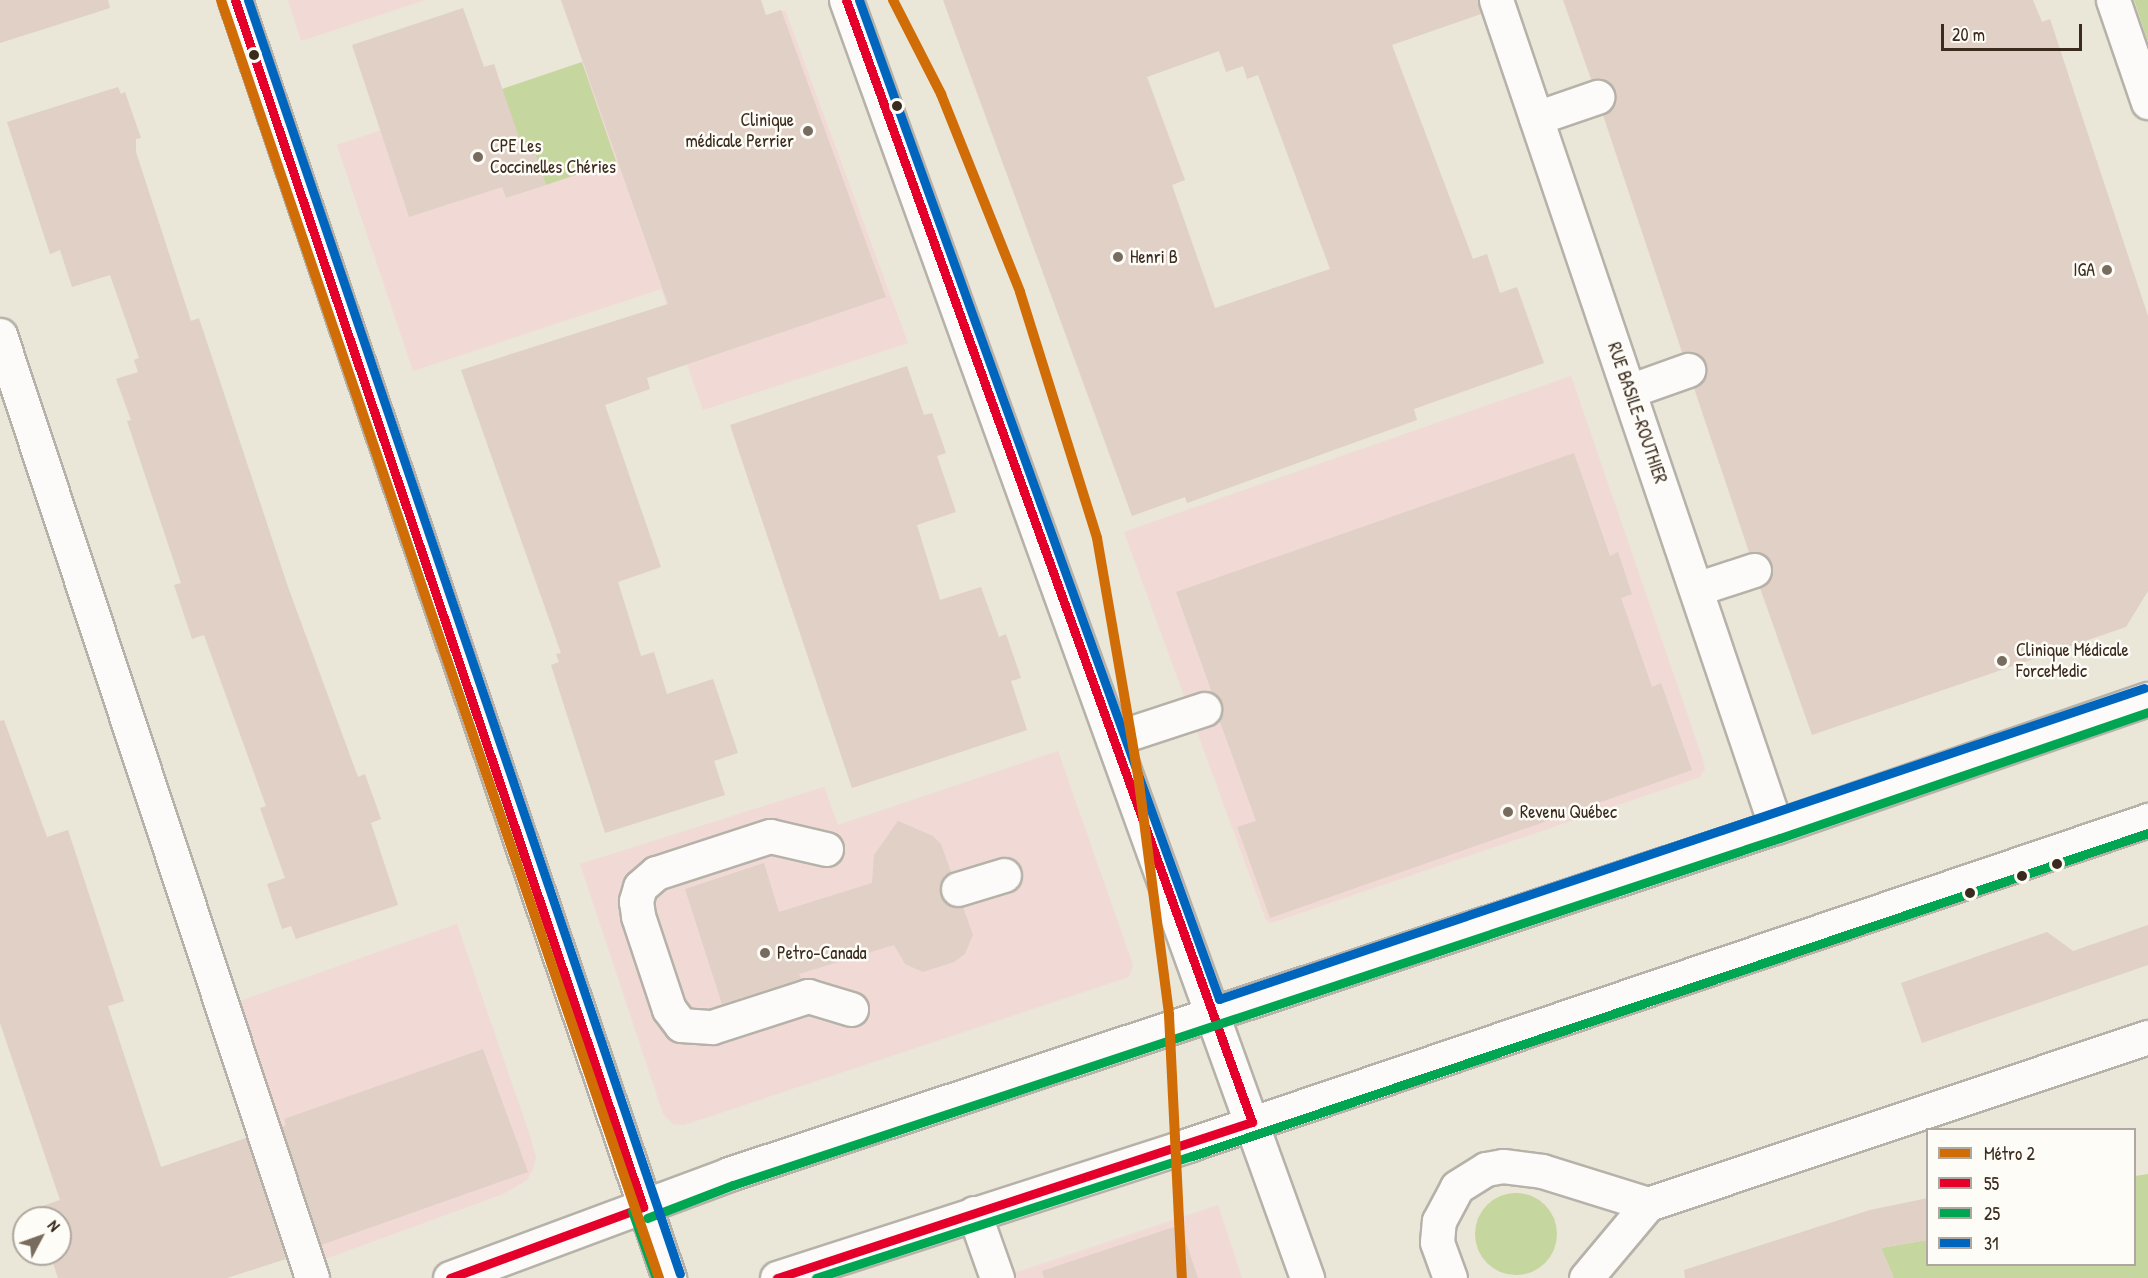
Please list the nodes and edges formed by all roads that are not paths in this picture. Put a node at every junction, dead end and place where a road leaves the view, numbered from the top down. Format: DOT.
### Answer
graph roads {
  1 [pos="235,0"];
  2 [pos="846,0"];
  3 [pos="1496,0"];
  4 [pos="2113,0"];
  5 [pos="1597,97"];
  6 [pos="2148,102"];
  7 [pos="1536,118"];
  8 [pos="0,334"];
  9 [pos="1688,370"];
  10 [pos="1629,391"];
  11 [pos="1754,570"];
  12 [pos="1696,589"];
  13 [pos="2148,699"];
  14 [pos="1204,709"];
  15 [pos="1113,739"];
  16 [pos="2148,820"];
  17 [pos="1776,827"];
  18 [pos="826,849"];
  19 [pos="1004,875"];
  20 [pos="958,890"];
  21 [pos="851,1009"];
  22 [pos="1212,1014"];
  23 [pos="2148,1037"];
  24 [pos="1252,1122"];
  25 [pos="1648,1204"];
  26 [pos="644,1207"];
  27 [pos="974,1213"];
  28 [pos="312,1278"];
  29 [pos="450,1278"];
  30 [pos="669,1278"];
  31 [pos="777,1278"];
  32 [pos="997,1278"];
  33 [pos="1307,1278"];
  34 [pos="1450,1278"];
  35 [pos="1586,1278"];
  1 -- 26 [label="main road"];
  2 -- 15 [label="main road"];
  3 -- 7 [label="main road, RUE BASILE-ROUTHIER"];
  4 -- 6 [label="main road"];
  5 -- 7 [label="main road"];
  7 -- 10 [label="main road, RUE BASILE-ROUTHIER"];
  8 -- 28 [label="main road"];
  9 -- 10 [label="main road"];
  10 -- 12 [label="main road, RUE BASILE-ROUTHIER"];
  11 -- 12 [label="main road"];
  12 -- 17 [label="main road, RUE BASILE-ROUTHIER"];
  13 -- 17 [label="main road"];
  14 -- 15 [label="main road"];
  15 -- 22 [label="main road"];
  16 -- 24 [label="main road"];
  17 -- 22 [label="main road"];
  18 -- 21 [label="main road"];
  19 -- 20 [label="main road"];
  22 -- 24 [label="main road"];
  22 -- 26 [label="main road"];
  23 -- 25 [label="main road"];
  24 -- 27 [label="main road"];
  24 -- 33 [label="main road"];
  25 -- 34 [label="main road"];
  25 -- 35 [label="main road"];
  26 -- 29 [label="main road"];
  26 -- 30 [label="main road"];
  27 -- 31 [label="main road"];
  27 -- 32 [label="main road"];
}
